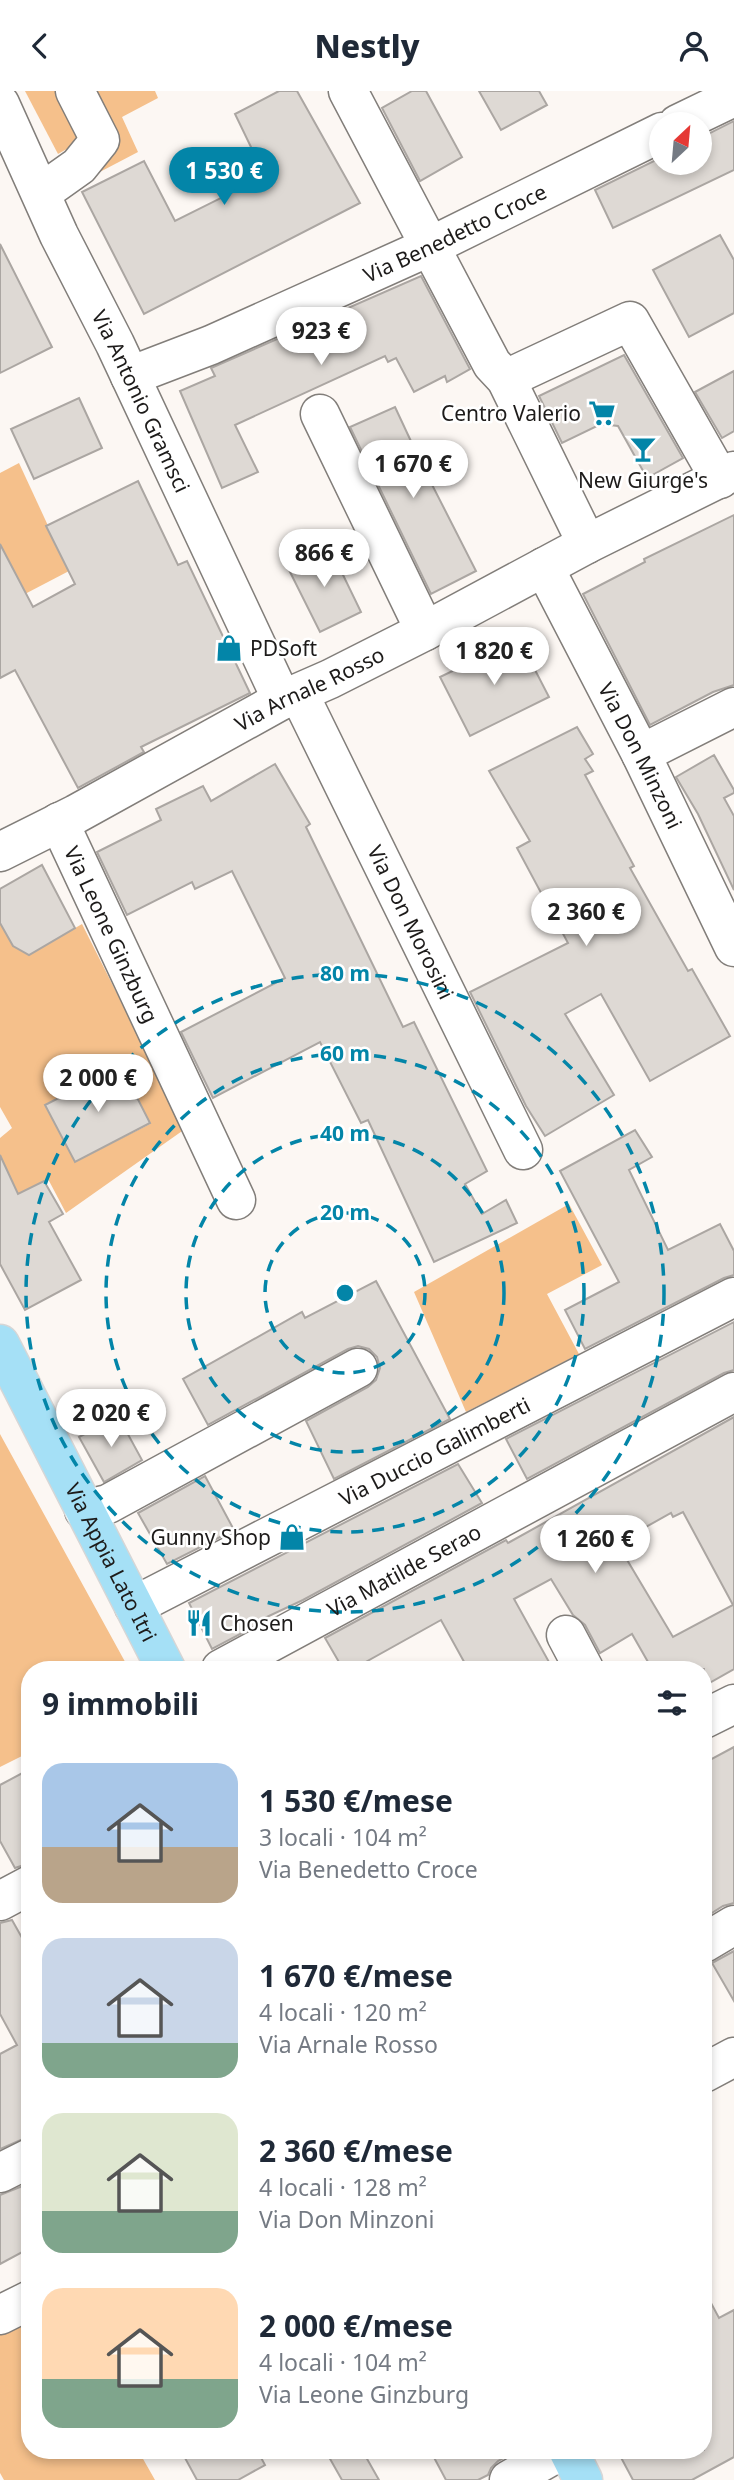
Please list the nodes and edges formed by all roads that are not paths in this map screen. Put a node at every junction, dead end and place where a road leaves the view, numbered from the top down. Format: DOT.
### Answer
graph roads {
  1 [pos="75,91"];
  2 [pos="353,93"];
  3 [pos="734,97"];
  4 [pos="1,108"];
  5 [pos="703,112"];
  6 [pos="649,138"];
  7 [pos="40,193"];
  8 [pos="431,246"];
  9 [pos="499,371"];
  10 [pos="130,376"];
  11 [pos="320,414"];
  12 [pos="727,475"];
  13 [pos="587,544"];
  14 [pos="544,567"];
  15 [pos="425,631"];
  16 [pos="290,697"];
  17 [pos="734,708"];
  18 [pos="641,754"];
  19 [pos="59,822"];
  20 [pos="0,852"];
  21 [pos="734,947"];
  22 [pos="523,1150"];
  23 [pos="236,1200"];
  24 [pos="734,1297"];
  25 [pos="0,1344"];
  26 [pos="358,1368"];
  27 [pos="734,1392"];
  28 [pos="84,1510"];
  29 [pos="134,1607"];
  30 [pos="566,1635"];
  31 [pos="162,1661"];
  32 [pos="236,1661"];
  33 [pos="580,1661"];
  34 [pos="734,1704"];
  35 [pos="712,1715"];
  36 [pos="21,1890"];
  37 [pos="0,1901"];
  38 [pos="734,1925"];
  39 [pos="712,1938"];
  40 [pos="734,2057"];
  41 [pos="712,2069"];
  42 [pos="21,2162"];
  43 [pos="0,2173"];
  44 [pos="21,2304"];
  45 [pos="0,2315"];
  46 [pos="548,2459"];
  47 [pos="570,2459"];
  48 [pos="509,2480"];
  49 [pos="583,2480"];
  1 -- 7 [label="street"];
  2 -- 8 [label="street"];
  3 -- 5 [label="street"];
  4 -- 7 [label="street, Via Antonio Gramsci"];
  6 -- 8 [label="street, Via Benedetto Croce"];
  7 -- 10 [label="street, Via Antonio Gramsci"];
  8 -- 9 [label="street"];
  8 -- 10 [label="street, Via Benedetto Croce"];
  9 -- 12 [label="street"];
  9 -- 13 [label="street"];
  10 -- 16 [label="street, Via Antonio Gramsci"];
  11 -- 15 [label="street"];
  12 -- 13 [label="street, Via Arnale Rosso"];
  13 -- 14 [label="street, Via Arnale Rosso"];
  14 -- 15 [label="street, Via Arnale Rosso"];
  14 -- 18 [label="street, Via Don Minzoni"];
  15 -- 16 [label="street, Via Arnale Rosso"];
  16 -- 19 [label="street, Via Arnale Rosso"];
  16 -- 22 [label="street, Via Don Morosini"];
  17 -- 18 [label="street"];
  18 -- 21 [label="street, Via Don Minzoni"];
  19 -- 20 [label="street, Via Arnale Rosso"];
  19 -- 23 [label="street, Via Leone Ginzburg"];
  24 -- 29 [label="street, Via Duccio Galimberti"];
  25 -- 28 [label="main road, Via Appia Lato Itri"];
  26 -- 28 [label="street"];
  27 -- 32 [label="street, Via Matilde Serao"];
  28 -- 29 [label="main road, Via Appia Lato Itri"];
  29 -- 31 [label="main road, Via Appia Lato Itri"];
  30 -- 33 [label="street"];
  34 -- 35 [label="street"];
  36 -- 37 [label="street"];
  38 -- 39 [label="street"];
  40 -- 41 [label="street"];
  42 -- 43 [label="street"];
  44 -- 45 [label="street"];
  46 -- 48 [label="street"];
  47 -- 49 [label="main road"];
}
